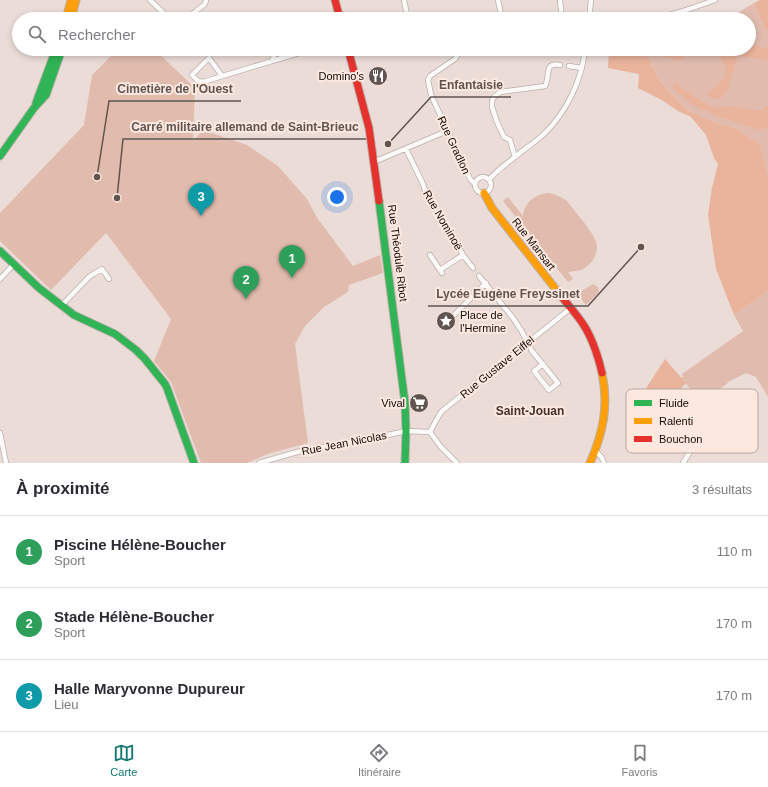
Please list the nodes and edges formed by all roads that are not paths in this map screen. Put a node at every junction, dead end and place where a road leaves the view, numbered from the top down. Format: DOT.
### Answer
graph roads {
  1 [pos="71,0"];
  2 [pos="76,0"];
  3 [pos="150,0"];
  4 [pos="206,0"];
  5 [pos="335,0"];
  6 [pos="404,0"];
  7 [pos="498,0"];
  8 [pos="560,0"];
  9 [pos="591,0"];
  10 [pos="715,0"];
  11 [pos="68,12"];
  12 [pos="73,12"];
  13 [pos="163,12"];
  14 [pos="195,12"];
  15 [pos="338,12"];
  16 [pos="406,12"];
  17 [pos="501,12"];
  18 [pos="561,12"];
  19 [pos="590,12"];
  20 [pos="681,12"];
  21 [pos="54,56"];
  22 [pos="60,56"];
  23 [pos="274,56"];
  24 [pos="289,56"];
  25 [pos="350,56"];
  26 [pos="457,56"];
  27 [pos="584,56"];
  28 [pos="272,61"];
  29 [pos="560,65"];
  30 [pos="570,66"];
  31 [pos="582,68"];
  32 [pos="222,76"];
  33 [pos="34,108"];
  34 [pos="447,131"];
  35 [pos="406,149"];
  36 [pos="0,156"];
  37 [pos="515,157"];
  38 [pos="374,161"];
  39 [pos="489,180"];
  40 [pos="475,184"];
  41 [pos="484,193"];
  42 [pos="0,251"];
  43 [pos="430,255"];
  44 [pos="463,255"];
  45 [pos="14,264"];
  46 [pos="473,268"];
  47 [pos="479,276"];
  48 [pos="0,279"];
  49 [pos="109,279"];
  50 [pos="486,284"];
  51 [pos="62,305"];
  52 [pos="571,308"];
  53 [pos="450,319"];
  54 [pos="527,342"];
  55 [pos="543,364"];
  56 [pos="406,431"];
  57 [pos="430,432"];
  58 [pos="0,433"];
  59 [pos="596,451"];
  60 [pos="689,453"];
  61 [pos="6,463"];
  62 [pos="194,463"];
  63 [pos="259,463"];
  64 [pos="405,463"];
  65 [pos="455,463"];
  66 [pos="590,463"];
  67 [pos="604,463"];
  68 [pos="683,463"];
  1 -- 11 [label="street"];
  2 -- 12 [label="street"];
  3 -- 13 [label="street"];
  4 -- 14 [label="street"];
  5 -- 15 [label="street"];
  6 -- 16 [label="street"];
  7 -- 17 [label="street"];
  8 -- 18 [label="street"];
  9 -- 19 [label="street"];
  10 -- 20 [label="street"];
  21 -- 33 [label="street"];
  22 -- 33 [label="street"];
  23 -- 28 [label="street"];
  24 -- 28 [label="street"];
  25 -- 38 [label="street, Rue Théodule Ribot"];
  26 -- 34 [label="street, Rue Gradlon"];
  27 -- 31 [label="street"];
  28 -- 32 [label="street"];
  29 -- 37 [label="street"];
  30 -- 31 [label="street"];
  31 -- 37 [label="street"];
  32 -- 32 [label="street"];
  33 -- 36 [label="street"];
  34 -- 35 [label="street"];
  34 -- 40 [label="street, Rue Gradlon"];
  35 -- 38 [label="street"];
  35 -- 44 [label="street, Rue Nominoë"];
  37 -- 39 [label="street"];
  38 -- 56 [label="street, Rue Théodule Ribot"];
  39 -- 40 [label="street"];
  39 -- 41 [label="street"];
  40 -- 41 [label="street"];
  41 -- 52 [label="street, Rue Mansart"];
  42 -- 45 [label="street"];
  43 -- 44 [label="street"];
  44 -- 46 [label="street, Rue Nominoë"];
  45 -- 48 [label="street"];
  45 -- 51 [label="street"];
  47 -- 50 [label="street"];
  49 -- 51 [label="street"];
  50 -- 53 [label="street"];
  50 -- 54 [label="street"];
  51 -- 62 [label="street"];
  52 -- 54 [label="street, Rue Gustave Eiffel"];
  52 -- 59 [label="street, Rue Mansart"];
  54 -- 55 [label="street"];
  54 -- 57 [label="street, Rue Gustave Eiffel"];
  55 -- 55 [label="street"];
  56 -- 57 [label="street, Rue Jean Nicolas"];
  56 -- 63 [label="street, Rue Jean Nicolas"];
  56 -- 64 [label="street, Rue Théodule Ribot"];
  57 -- 65 [label="street"];
  58 -- 61 [label="street"];
  59 -- 66 [label="street, Rue Mansart"];
  59 -- 67 [label="street"];
  60 -- 68 [label="street"];
}
